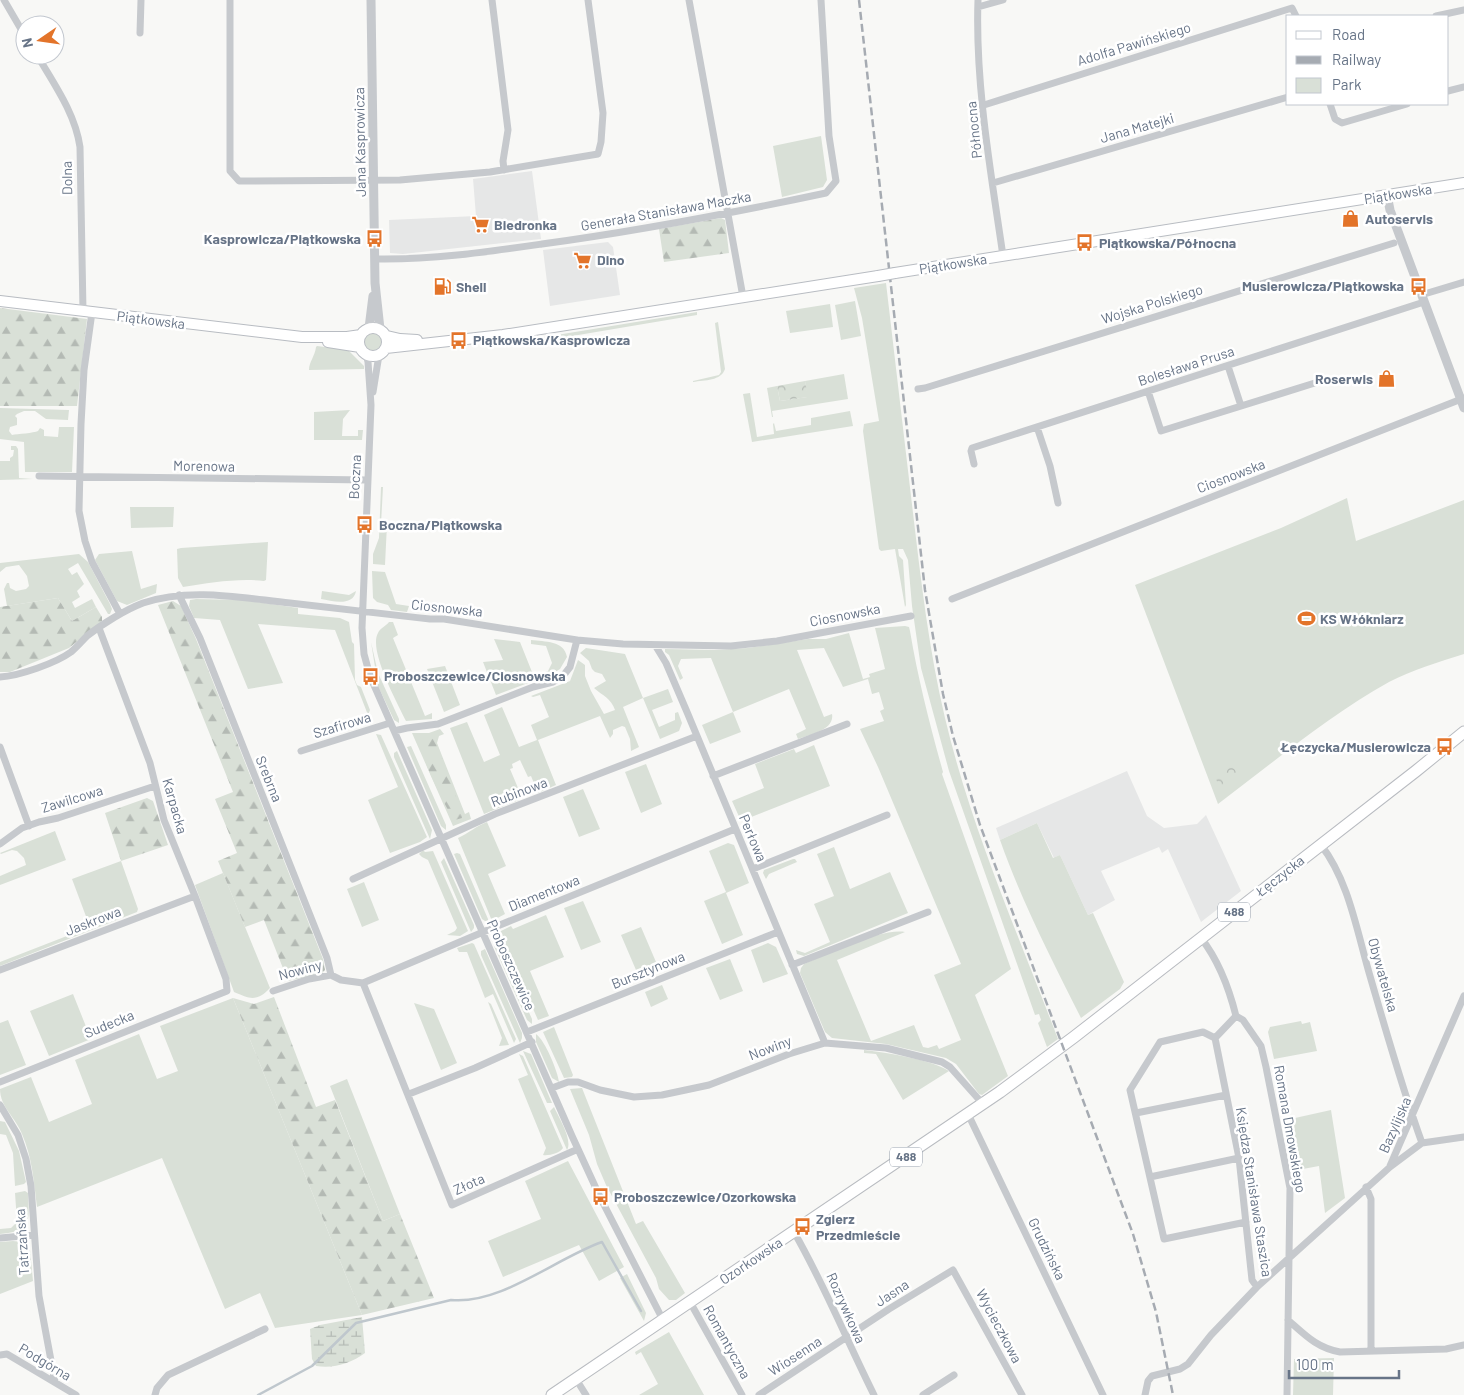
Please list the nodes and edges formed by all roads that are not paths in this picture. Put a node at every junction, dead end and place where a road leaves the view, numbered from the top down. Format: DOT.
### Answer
graph roads {
  1 [pos="4,0"];
  2 [pos="141,0"];
  3 [pos="230,0"];
  4 [pos="371,0"];
  5 [pos="492,0"];
  6 [pos="588,0"];
  7 [pos="689,0"];
  8 [pos="821,0"];
  9 [pos="1003,0"];
  10 [pos="978,3"];
  11 [pos="1464,10"];
  12 [pos="1296,15"];
  13 [pos="1441,15"];
  14 [pos="15,19"];
  15 [pos="140,33"];
  16 [pos="42,65"];
  17 [pos="1464,87"];
  18 [pos="1449,92"];
  19 [pos="1286,98"];
  20 [pos="984,105"];
  21 [pos="1330,105"];
  22 [pos="1404,105"];
  23 [pos="504,170"];
  24 [pos="374,180"];
  25 [pos="993,183"];
  26 [pos="1464,183"];
  27 [pos="1387,195"];
  28 [pos="728,214"];
  29 [pos="1394,243"];
  30 [pos="1003,256"];
  31 [pos="375,259"];
  32 [pos="1464,282"];
  33 [pos="375,283"];
  34 [pos="743,297"];
  35 [pos="1423,299"];
  36 [pos="0,301"];
  37 [pos="87,312"];
  38 [pos="365,331"];
  39 [pos="383,332"];
  40 [pos="302,337"];
  41 [pos="442,341"];
  42 [pos="363,351"];
  43 [pos="383,352"];
  44 [pos="1228,366"];
  45 [pos="1318,382"];
  46 [pos="918,389"];
  47 [pos="1148,391"];
  48 [pos="1463,402"];
  49 [pos="371,405"];
  50 [pos="1241,406"];
  51 [pos="1037,427"];
  52 [pos="974,464"];
  53 [pos="39,476"];
  54 [pos="79,476"];
  55 [pos="368,480"];
  56 [pos="1058,503"];
  57 [pos="179,595"];
  58 [pos="952,599"];
  59 [pos="363,611"];
  60 [pos="120,614"];
  61 [pos="911,616"];
  62 [pos="99,628"];
  63 [pos="577,640"];
  64 [pos="655,645"];
  65 [pos="0,677"];
  66 [pos="390,723"];
  67 [pos="847,724"];
  68 [pos="394,732"];
  69 [pos="1464,732"];
  70 [pos="697,736"];
  71 [pos="0,747"];
  72 [pos="301,750"];
  73 [pos="713,776"];
  74 [pos="155,786"];
  75 [pos="887,815"];
  76 [pos="29,826"];
  77 [pos="735,829"];
  78 [pos="442,838"];
  79 [pos="0,844"];
  80 [pos="1321,845"];
  81 [pos="753,869"];
  82 [pos="353,879"];
  83 [pos="195,896"];
  84 [pos="928,912"];
  85 [pos="483,932"];
  86 [pos="778,932"];
  87 [pos="1202,938"];
  88 [pos="792,965"];
  89 [pos="0,970"];
  90 [pos="331,975"];
  91 [pos="363,983"];
  92 [pos="227,990"];
  93 [pos="273,991"];
  94 [pos="1464,996"];
  95 [pos="1236,1016"];
  96 [pos="527,1032"];
  97 [pos="1215,1038"];
  98 [pos="532,1042"];
  99 [pos="825,1043"];
  100 [pos="1048,1057"];
  101 [pos="0,1082"];
  102 [pos="552,1088"];
  103 [pos="409,1094"];
  104 [pos="1226,1095"];
  105 [pos="983,1104"];
  106 [pos="0,1105"];
  107 [pos="1136,1113"];
  108 [pos="968,1114"];
  109 [pos="3,1115"];
  110 [pos="1412,1116"];
  111 [pos="1464,1137"];
  112 [pos="1422,1142"];
  113 [pos="578,1149"];
  114 [pos="1239,1158"];
  115 [pos="1390,1167"];
  116 [pos="1150,1176"];
  117 [pos="1366,1187"];
  118 [pos="1246,1222"];
  119 [pos="794,1232"];
  120 [pos="34,1235"];
  121 [pos="0,1238"];
  122 [pos="1290,1257"];
  123 [pos="953,1270"];
  124 [pos="1257,1287"];
  125 [pos="690,1302"];
  126 [pos="663,1320"];
  127 [pos="1288,1320"];
  128 [pos="265,1329"];
  129 [pos="846,1339"];
  130 [pos="1464,1345"];
  131 [pos="1371,1351"];
  132 [pos="0,1355"];
  133 [pos="954,1375"];
  134 [pos="576,1379"];
  135 [pos="55,1382"];
  136 [pos="76,1395"];
  137 [pos="155,1395"];
  138 [pos="552,1395"];
  139 [pos="586,1395"];
  140 [pos="742,1395"];
  141 [pos="758,1395"];
  142 [pos="874,1395"];
  143 [pos="922,1395"];
  144 [pos="1022,1395"];
  145 [pos="1103,1395"];
  146 [pos="1145,1395"];
  147 [pos="1286,1395"];
  1 -- 14 [label="street"];
  2 -- 15 [label="street"];
  3 -- 24 [label="street"];
  4 -- 24 [label="street, Jana Kasprowicza"];
  5 -- 23 [label="street"];
  6 -- 23 [label="street"];
  7 -- 28 [label="street"];
  8 -- 28 [label="street, Generała Stanisława Maczka"];
  9 -- 10 [label="street"];
  10 -- 20 [label="street, Północna"];
  11 -- 13 [label="street"];
  12 -- 20 [label="street, Adolfa Pawińskiego"];
  16 -- 37 [label="street, Dolna"];
  17 -- 18 [label="street"];
  19 -- 25 [label="street, Jana Matejki"];
  20 -- 25 [label="street, Północna"];
  21 -- 22 [label="street"];
  23 -- 24 [label="street"];
  24 -- 31 [label="street, Jana Kasprowicza"];
  25 -- 30 [label="street, Północna"];
  26 -- 27 [label="main road, Piątkowska"];
  27 -- 30 [label="main road, Piątkowska"];
  27 -- 35 [label="street"];
  28 -- 31 [label="street, Generała Stanisława Maczka"];
  28 -- 34 [label="street"];
  29 -- 46 [label="street, Wojska Polskiego"];
  30 -- 34 [label="main road, Piątkowska, bridge"];
  31 -- 33 [label="street, Jana Kasprowicza"];
  32 -- 35 [label="street, Bolesława Prusa"];
  33 -- 38 [label="street, Jana Kasprowicza"];
  33 -- 39 [label="street, Jana Kasprowicza"];
  34 -- 41 [label="main road, Piątkowska"];
  35 -- 44 [label="street, Bolesława Prusa"];
  35 -- 48 [label="street"];
  36 -- 37 [label="main road, Piątkowska"];
  37 -- 40 [label="main road, Piątkowska"];
  37 -- 54 [label="street, Dolna"];
  38 -- 39 [label="main road"];
  38 -- 40 [label="main road, Piątkowska"];
  38 -- 42 [label="main road"];
  39 -- 41 [label="main road, Piątkowska"];
  39 -- 43 [label="main road"];
  40 -- 42 [label="main road, Piątkowska"];
  41 -- 43 [label="main road, Piątkowska"];
  42 -- 43 [label="main road"];
  42 -- 49 [label="street, Boczna"];
  43 -- 49 [label="street, Boczna"];
  44 -- 47 [label="street, Bolesława Prusa"];
  44 -- 50 [label="street"];
  45 -- 50 [label="street"];
  47 -- 50 [label="street"];
  47 -- 51 [label="street, Bolesława Prusa"];
  48 -- 58 [label="street, Ciosnowska"];
  49 -- 55 [label="street, Boczna"];
  51 -- 52 [label="street, Bolesława Prusa"];
  51 -- 56 [label="street"];
  53 -- 54 [label="street, Morenowa"];
  54 -- 55 [label="street, Morenowa"];
  54 -- 60 [label="street, Dolna"];
  55 -- 59 [label="street, Boczna"];
  57 -- 59 [label="street, Ciosnowska"];
  57 -- 60 [label="street, Ciosnowska"];
  57 -- 90 [label="street, Srebrna"];
  59 -- 63 [label="street, Ciosnowska"];
  59 -- 66 [label="street, Proboszczewice"];
  60 -- 62 [label="street, Ciosnowska"];
  61 -- 64 [label="street, Ciosnowska"];
  62 -- 65 [label="street, Ciosnowska"];
  62 -- 74 [label="street, Karpacka"];
  63 -- 64 [label="street, Ciosnowska"];
  63 -- 68 [label="street"];
  64 -- 70 [label="street, Perłowa"];
  66 -- 68 [label="street, Proboszczewice"];
  66 -- 72 [label="street, Szafirowa"];
  67 -- 73 [label="street"];
  68 -- 78 [label="street, Proboszczewice"];
  69 -- 80 [label="main road, Łęczycka / 488"];
  70 -- 73 [label="street, Perłowa"];
  70 -- 78 [label="street, Rubinowa"];
  71 -- 76 [label="street"];
  73 -- 77 [label="street, Perłowa"];
  74 -- 76 [label="street, Zawilcowa"];
  74 -- 83 [label="street, Karpacka"];
  75 -- 81 [label="street"];
  76 -- 79 [label="street, Zawilcowa"];
  77 -- 81 [label="street, Perłowa"];
  77 -- 85 [label="street, Diamentowa"];
  78 -- 82 [label="street, Rubinowa"];
  78 -- 85 [label="street, Proboszczewice"];
  80 -- 87 [label="main road, Łęczycka / 488"];
  80 -- 110 [label="street, Obywatelska"];
  81 -- 86 [label="street, Perłowa"];
  83 -- 89 [label="street, Jaskrowa"];
  83 -- 92 [label="street, Karpacka"];
  84 -- 88 [label="street"];
  85 -- 91 [label="street, Diamentowa"];
  85 -- 96 [label="street, Proboszczewice"];
  86 -- 88 [label="street, Perłowa"];
  86 -- 96 [label="street, Bursztynowa"];
  87 -- 95 [label="street"];
  87 -- 100 [label="main road, Łęczycka / 488"];
  88 -- 99 [label="street, Perłowa"];
  90 -- 91 [label="street, Nowiny"];
  90 -- 93 [label="street, Nowiny"];
  91 -- 103 [label="street, Złota"];
  92 -- 101 [label="street, Sudecka"];
  94 -- 110 [label="street, Bazylijska"];
  95 -- 97 [label="street"];
  95 -- 122 [label="street, Romana Dmowskiego"];
  96 -- 98 [label="street, Proboszczewice"];
  97 -- 104 [label="street, Księdza Stanisława Staszica"];
  97 -- 107 [label="street"];
  98 -- 102 [label="street, Proboszczewice"];
  98 -- 103 [label="street"];
  99 -- 102 [label="street, Nowiny"];
  99 -- 105 [label="street, Nowiny"];
  100 -- 105 [label="main road, Ozorkowska / 488"];
  102 -- 113 [label="street, Proboszczewice"];
  103 -- 113 [label="street, Złota"];
  104 -- 107 [label="street"];
  104 -- 114 [label="street, Księdza Stanisława Staszica"];
  105 -- 108 [label="main road, Ozorkowska / 488"];
  106 -- 109 [label="street, Tatrzańska"];
  107 -- 116 [label="street"];
  108 -- 119 [label="main road, Ozorkowska / 488"];
  108 -- 145 [label="street, Grudzińska"];
  109 -- 120 [label="street, Tatrzańska"];
  110 -- 112 [label="street, Obywatelska"];
  110 -- 115 [label="street, Bazylijska"];
  111 -- 112 [label="street"];
  112 -- 115 [label="street"];
  113 -- 126 [label="street, Proboszczewice"];
  114 -- 116 [label="street"];
  114 -- 118 [label="street, Księdza Stanisława Staszica"];
  115 -- 117 [label="street, Bazylijska"];
  116 -- 118 [label="street"];
  117 -- 122 [label="street, Bazylijska"];
  117 -- 131 [label="street"];
  118 -- 124 [label="street, Księdza Stanisława Staszica"];
  119 -- 125 [label="main road, Ozorkowska / 488"];
  119 -- 129 [label="street, Rozrywkowa"];
  120 -- 121 [label="street"];
  120 -- 135 [label="street, Tatrzańska"];
  122 -- 124 [label="street, Bazylijska"];
  122 -- 127 [label="street"];
  123 -- 129 [label="street, Jasna"];
  123 -- 144 [label="street, Wycieczkowa"];
  124 -- 146 [label="street, Bazylijska"];
  125 -- 126 [label="main road, Ozorkowska / 488"];
  125 -- 140 [label="street, Romantyczna"];
  126 -- 134 [label="main road, Ozorkowska / 488"];
  127 -- 131 [label="street"];
  127 -- 147 [label="street"];
  128 -- 137 [label="street"];
  129 -- 141 [label="street, Wiosenna"];
  129 -- 142 [label="street, Rozrywkowa"];
  130 -- 131 [label="street"];
  132 -- 135 [label="street, Podgórna"];
  133 -- 143 [label="street"];
  134 -- 138 [label="main road, Ozorkowska / 488"];
  134 -- 139 [label="street"];
  135 -- 136 [label="street, Podgórna"];
}
